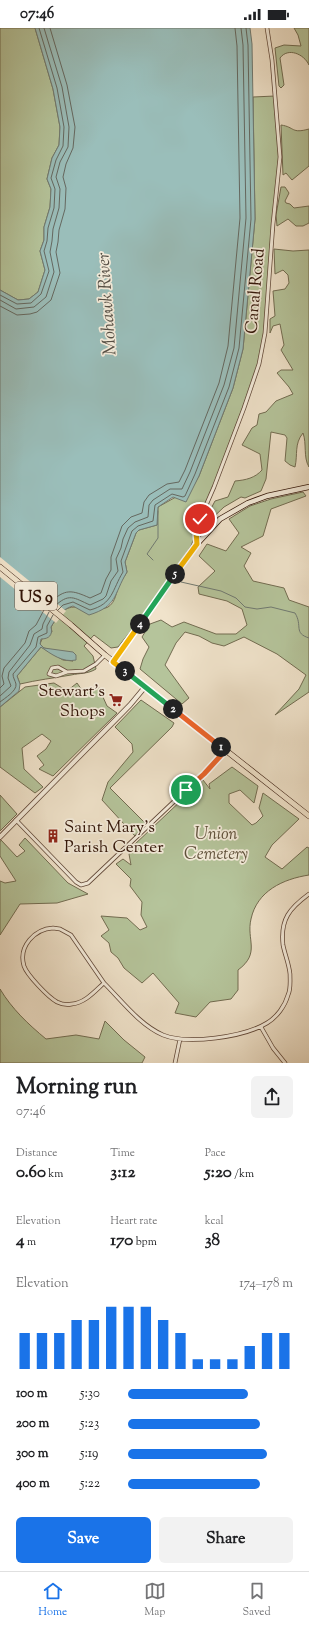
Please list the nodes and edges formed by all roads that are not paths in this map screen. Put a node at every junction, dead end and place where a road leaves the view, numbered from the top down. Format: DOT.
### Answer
graph roads {
  1 [pos="267,28"];
  2 [pos="309,487"];
  3 [pos="197,544"];
  4 [pos="0,567"];
  5 [pos="105,655"];
  6 [pos="113,662"];
  7 [pos="67,672"];
  8 [pos="145,687"];
  9 [pos="225,751"];
  10 [pos="309,816"];
  11 [pos="16,820"];
  12 [pos="0,837"];
  13 [pos="309,894"];
  14 [pos="104,983"];
  15 [pos="261,1026"];
  16 [pos="180,1039"];
  17 [pos="175,1063"];
  18 [pos="285,1063"];
  1 -- 3 [label="street, Canal Road"];
  2 -- 3 [label="main road"];
  3 -- 6 [label="main road"];
  4 -- 5 [label="main road, US 9"];
  5 -- 6 [label="main road, US 9"];
  5 -- 7 [label="street"];
  6 -- 8 [label="main road, US 9"];
  7 -- 7 [label="street"];
  8 -- 9 [label="main road, US 9"];
  8 -- 11 [label="street"];
  9 -- 10 [label="main road, US 9"];
  9 -- 11 [label="street"];
  11 -- 12 [label="street"];
  13 -- 15 [label="street"];
  14 -- 14 [label="street"];
  14 -- 16 [label="street"];
  15 -- 16 [label="street"];
  15 -- 18 [label="street"];
  16 -- 17 [label="street"];
}
